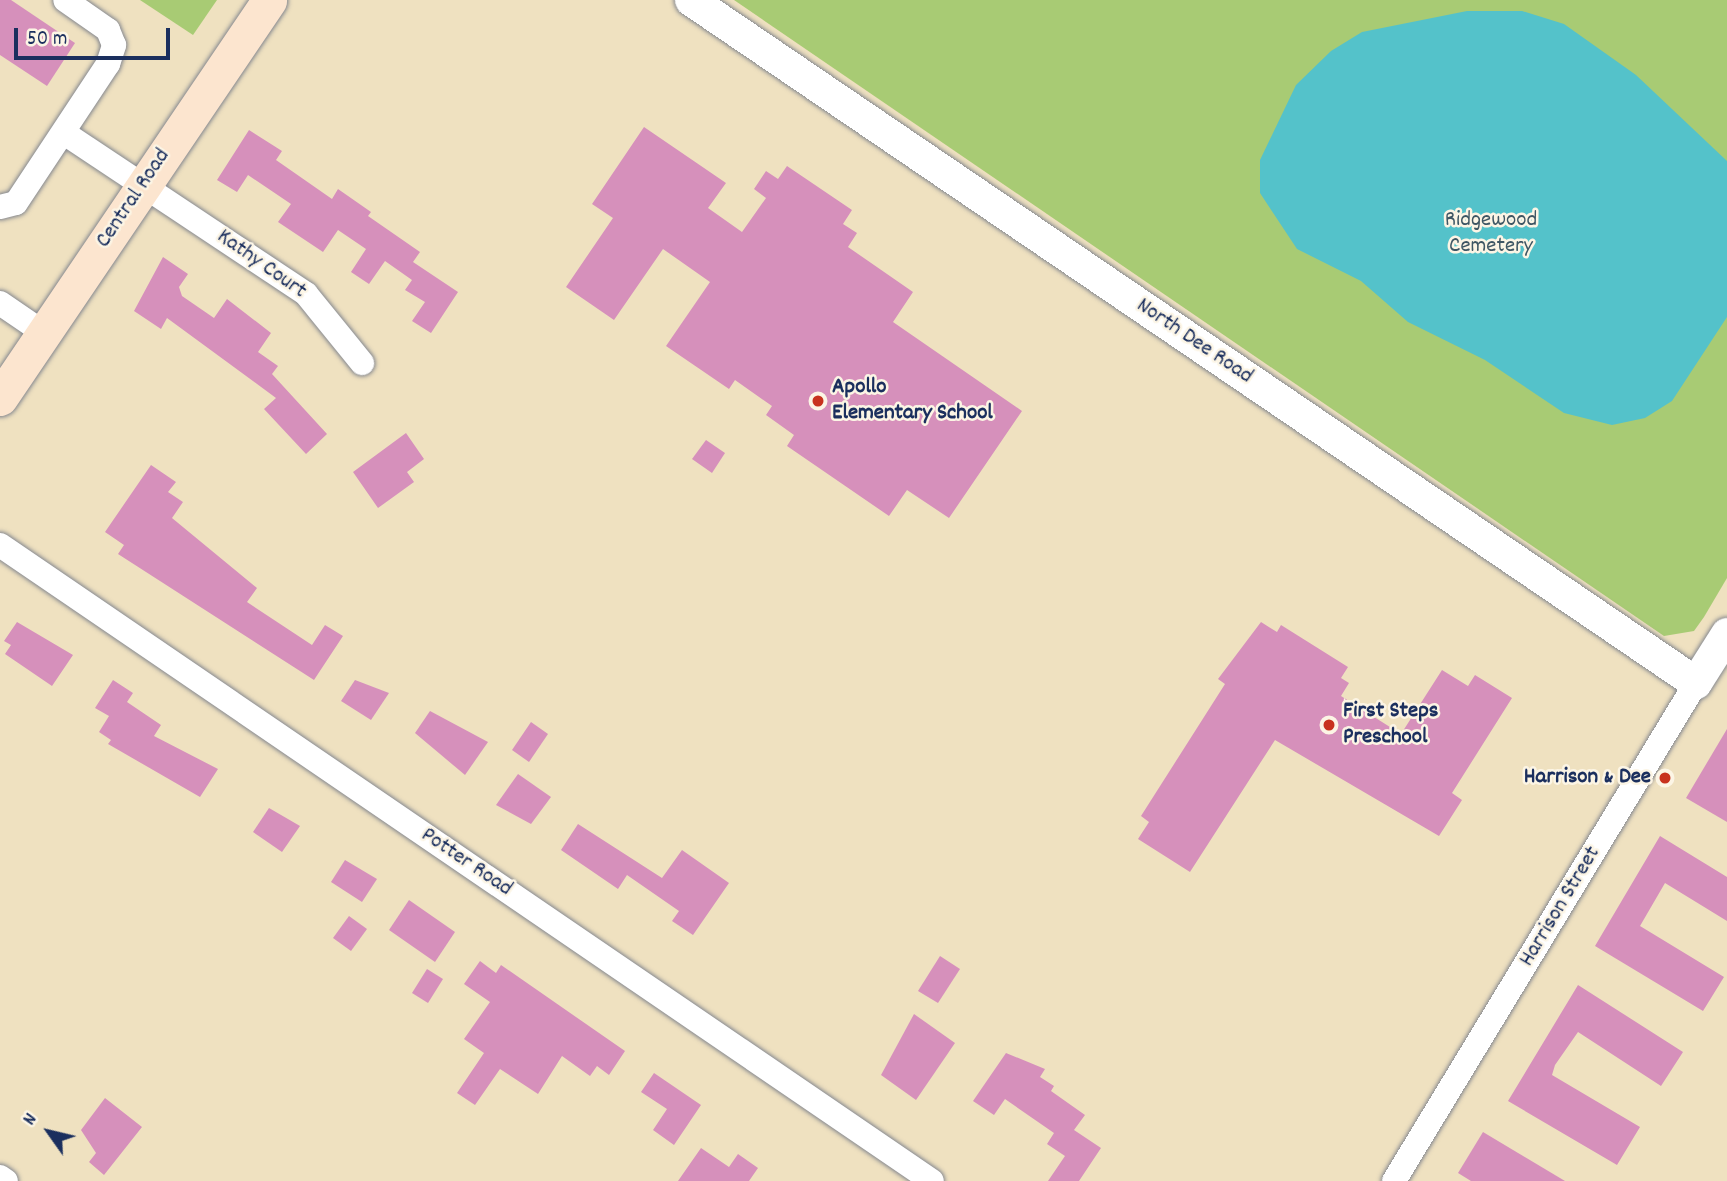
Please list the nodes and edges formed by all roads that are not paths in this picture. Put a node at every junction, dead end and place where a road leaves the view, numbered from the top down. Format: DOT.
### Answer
graph roads {
  1 [pos="65,0"];
  2 [pos="269,0"];
  3 [pos="691,0"];
  4 [pos="67,135"];
  5 [pos="144,184"];
  6 [pos="0,207"];
  7 [pos="0,303"];
  8 [pos="44,333"];
  9 [pos="362,363"];
  10 [pos="0,398"];
  11 [pos="0,545"];
  12 [pos="1727,634"];
  13 [pos="1696,683"];
  14 [pos="0,1177"];
  15 [pos="6,1181"];
  16 [pos="932,1181"];
  17 [pos="1394,1181"];
  1 -- 4 [label="street"];
  2 -- 5 [label="main road, Central Road"];
  3 -- 13 [label="street, North Dee Road"];
  4 -- 5 [label="street, Kathy Court"];
  4 -- 6 [label="street"];
  5 -- 8 [label="main road, Central Road"];
  5 -- 9 [label="street, Kathy Court"];
  7 -- 8 [label="street"];
  8 -- 10 [label="main road, Central Road"];
  11 -- 16 [label="street, Potter Road"];
  12 -- 13 [label="street, Harrison Street"];
  13 -- 17 [label="street, Harrison Street"];
  14 -- 15 [label="street"];
}
